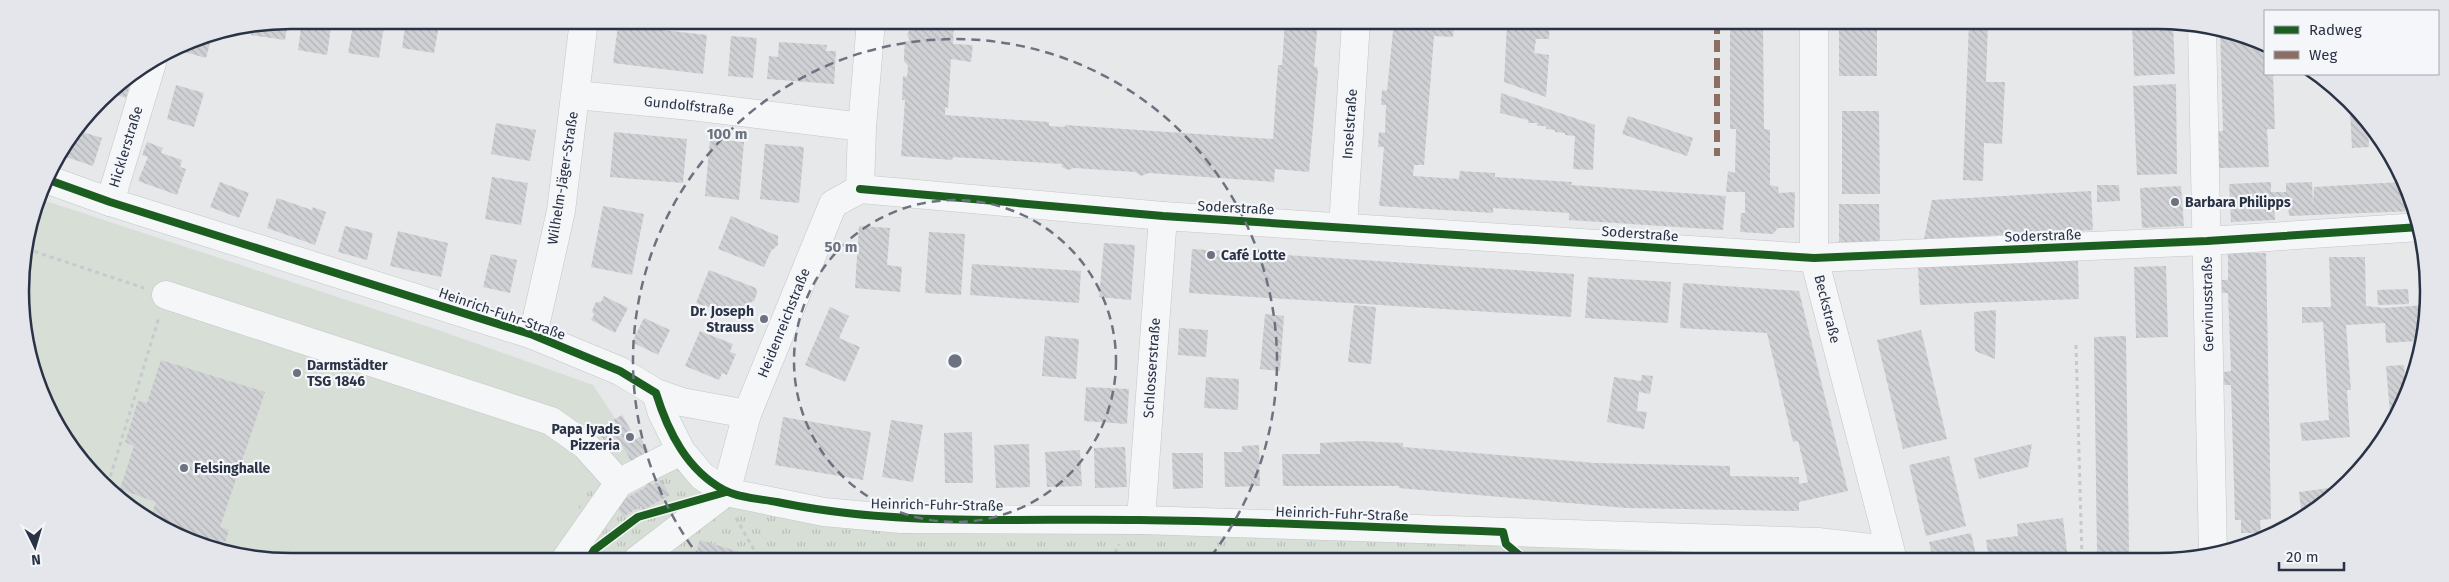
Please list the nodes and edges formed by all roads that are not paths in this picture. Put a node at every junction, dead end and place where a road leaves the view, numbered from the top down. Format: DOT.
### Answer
graph roads {
  1 [pos="583,29"];
  2 [pos="869,29"];
  3 [pos="1355,29"];
  4 [pos="1814,29"];
  5 [pos="2202,33"];
  6 [pos="150,70"];
  7 [pos="576,95"];
  8 [pos="862,127"];
  9 [pos="53,182"];
  10 [pos="860,189"];
  11 [pos="110,202"];
  12 [pos="1162,216"];
  13 [pos="1343,227"];
  14 [pos="2412,228"];
  15 [pos="2206,241"];
  16 [pos="1814,258"];
  17 [pos="166,295"];
  18 [pos="533,335"];
  19 [pos="656,393"];
  20 [pos="747,414"];
  21 [pos="681,451"];
  22 [pos="634,475"];
  23 [pos="726,492"];
  24 [pos="1141,520"];
  25 [pos="2213,547"];
  26 [pos="1890,552"];
  27 [pos="571,553"];
  28 [pos="646,553"];
  1 -- 7 [label="street, Wilhelm-Jäger-Straße"];
  2 -- 8 [label="street"];
  3 -- 13 [label="street, Inselstraße"];
  4 -- 16 [label="street, Beckstraße"];
  5 -- 15 [label="street, Gervinusstraße"];
  6 -- 11 [label="street, Hicklerstraße"];
  7 -- 8 [label="street, Gundolfstraße"];
  7 -- 18 [label="street, Wilhelm-Jäger-Straße"];
  8 -- 10 [label="street"];
  9 -- 11 [label="street, Heinrich-Fuhr-Straße"];
  10 -- 12 [label="street, Soderstraße"];
  10 -- 20 [label="street, Heidenreichstraße"];
  11 -- 18 [label="street, Heinrich-Fuhr-Straße"];
  12 -- 13 [label="street, Soderstraße"];
  12 -- 24 [label="street, Schlosserstraße"];
  13 -- 16 [label="street, Soderstraße"];
  14 -- 15 [label="street, Soderstraße"];
  15 -- 16 [label="street, Soderstraße"];
  15 -- 25 [label="street, Gervinusstraße"];
  16 -- 26 [label="street, Beckstraße"];
  17 -- 22 [label="street"];
  18 -- 19 [label="street, Heinrich-Fuhr-Straße"];
  19 -- 20 [label="street, Heinrich-Fuhr-Straße"];
  19 -- 21 [label="street, Heinrich-Fuhr-Straße"];
  20 -- 23 [label="street, Heidenreichstraße"];
  21 -- 22 [label="street"];
  21 -- 23 [label="street, Heinrich-Fuhr-Straße"];
  22 -- 27 [label="street"];
  23 -- 24 [label="street, Heinrich-Fuhr-Straße"];
  23 -- 28 [label="street"];
  24 -- 26 [label="street, Heinrich-Fuhr-Straße"];
}
